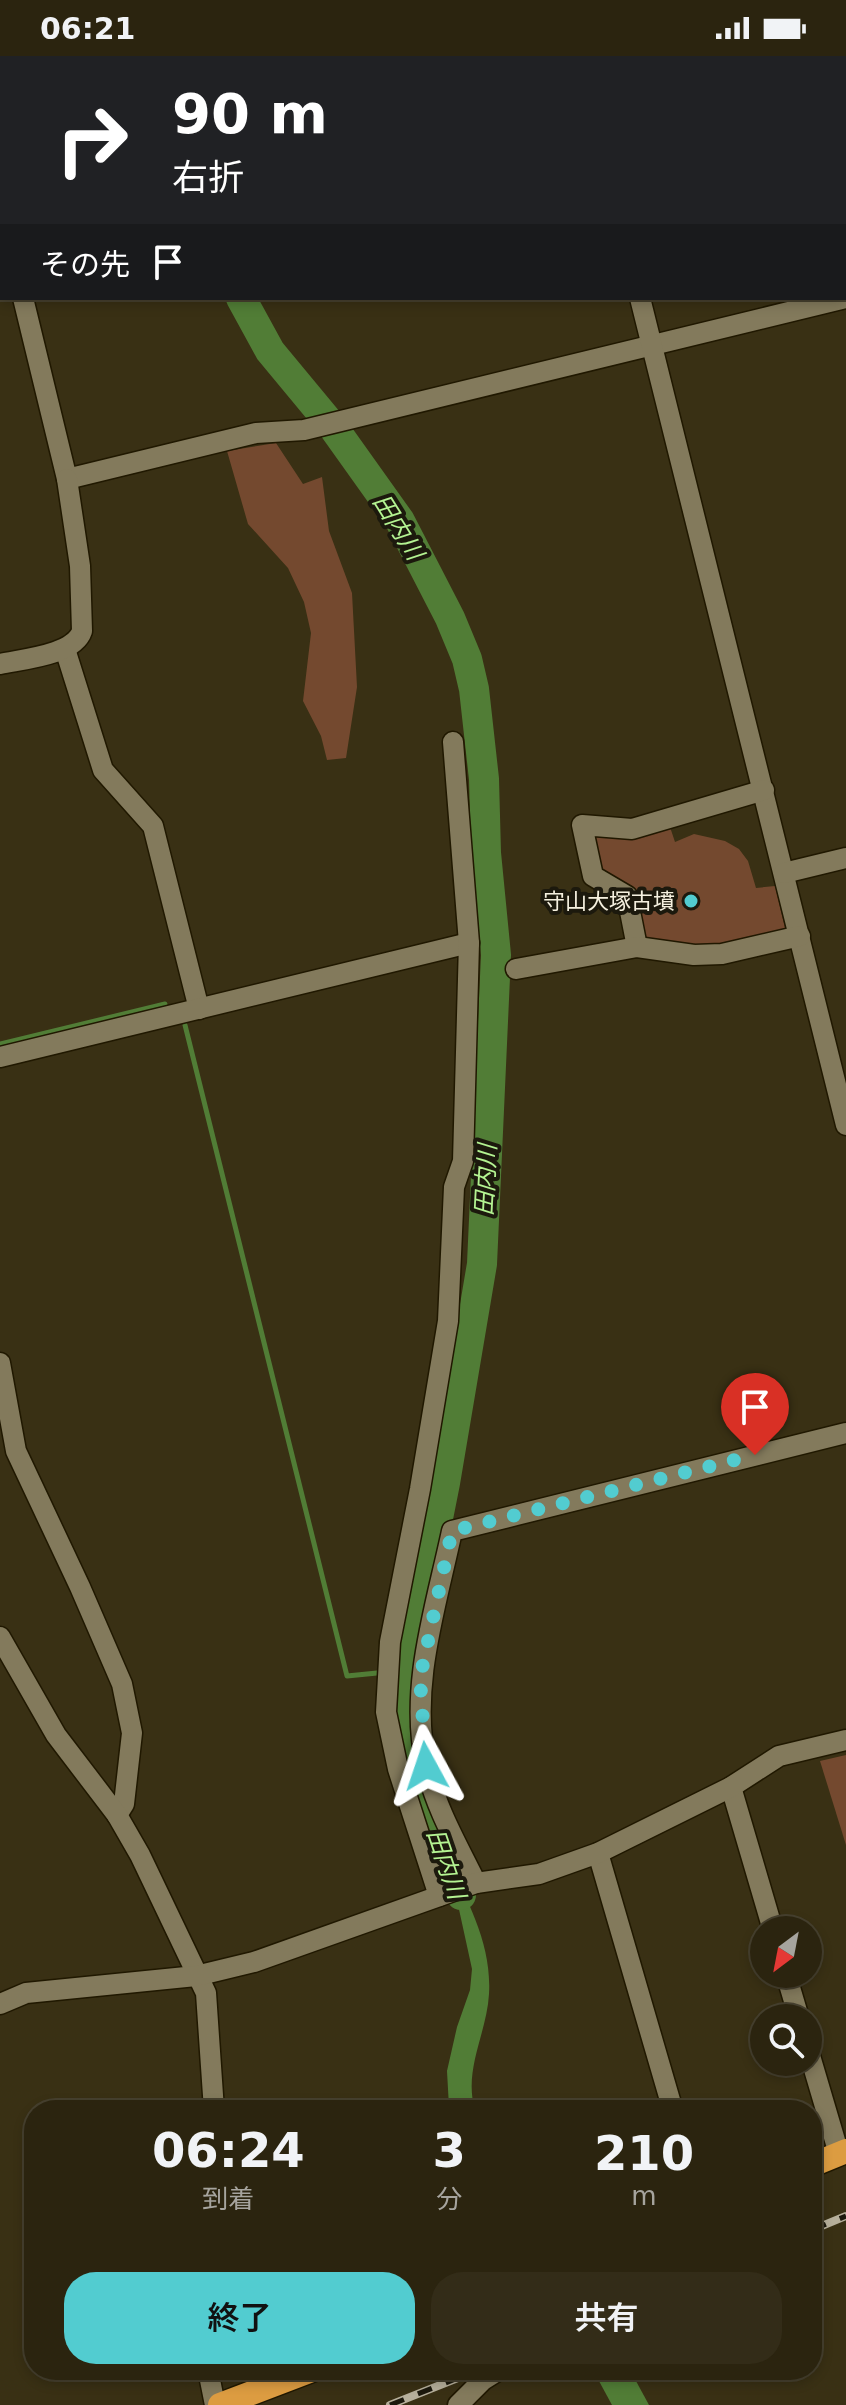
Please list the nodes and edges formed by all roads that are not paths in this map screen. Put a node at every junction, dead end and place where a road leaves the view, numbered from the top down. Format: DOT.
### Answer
graph roads {
  1 [pos="23,300"];
  2 [pos="640,300"];
  3 [pos="838,300"];
  4 [pos="652,347"];
  5 [pos="67,479"];
  6 [pos="65,649"];
  7 [pos="0,664"];
  8 [pos="453,742"];
  9 [pos="764,790"];
  10 [pos="846,858"];
  11 [pos="784,873"];
  12 [pos="800,936"];
  13 [pos="469,943"];
  14 [pos="637,947"];
  15 [pos="516,969"];
  16 [pos="199,1009"];
  17 [pos="0,1057"];
  18 [pos="846,1125"];
  19 [pos="0,1363"];
  20 [pos="846,1433"];
  21 [pos="0,1637"];
  22 [pos="846,1740"];
  23 [pos="731,1787"];
  24 [pos="117,1815"];
  25 [pos="598,1853"];
  26 [pos="473,1884"];
  27 [pos="442,1894"];
  28 [pos="769,1916"];
  29 [pos="196,1976"];
  30 [pos="0,2004"];
  31 [pos="817,2076"];
  32 [pos="213,2100"];
  33 [pos="670,2100"];
  34 [pos="842,2152"];
  35 [pos="822,2161"];
  36 [pos="211,2380"];
  37 [pos="285,2380"];
  38 [pos="483,2380"];
  39 [pos="217,2405"];
  40 [pos="458,2405"];
  1 -- 5 [label="street"];
  2 -- 4 [label="street"];
  3 -- 4 [label="street"];
  4 -- 5 [label="street"];
  4 -- 9 [label="street"];
  5 -- 6 [label="street"];
  6 -- 7 [label="street"];
  6 -- 16 [label="street"];
  8 -- 13 [label="street"];
  9 -- 11 [label="street"];
  9 -- 14 [label="street"];
  10 -- 11 [label="street"];
  11 -- 12 [label="street"];
  12 -- 14 [label="street"];
  12 -- 18 [label="street"];
  13 -- 16 [label="street"];
  13 -- 27 [label="street"];
  14 -- 15 [label="street"];
  16 -- 17 [label="street"];
  19 -- 24 [label="street"];
  20 -- 26 [label="street"];
  21 -- 24 [label="street"];
  22 -- 23 [label="street"];
  23 -- 25 [label="street"];
  23 -- 28 [label="street"];
  24 -- 29 [label="street"];
  25 -- 26 [label="street"];
  25 -- 33 [label="street"];
  26 -- 27 [label="street"];
  27 -- 29 [label="street"];
  29 -- 30 [label="street"];
  29 -- 32 [label="street"];
  31 -- 34 [label="street"];
  34 -- 35 [label="highway"];
  36 -- 39 [label="street"];
  37 -- 39 [label="highway"];
  38 -- 40 [label="street"];
}
